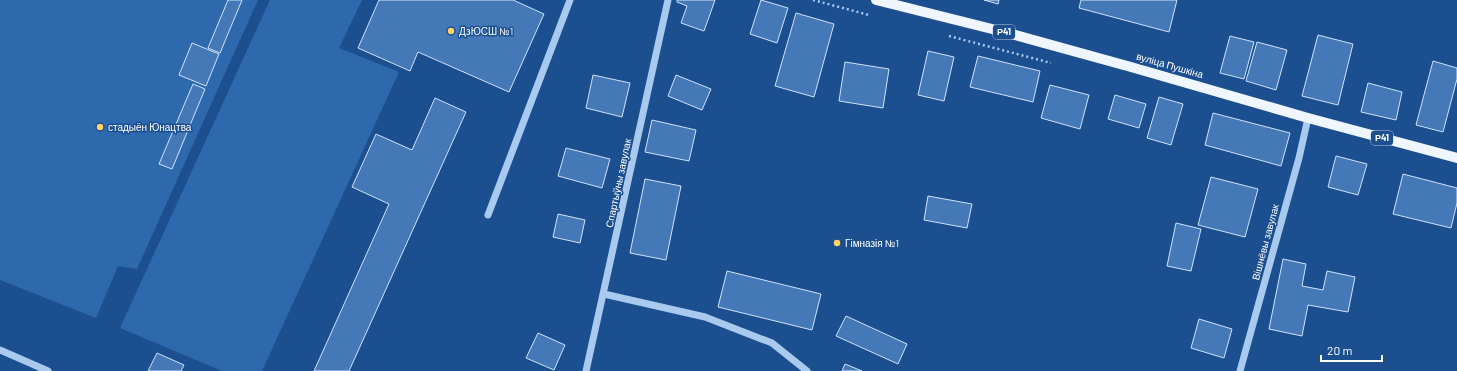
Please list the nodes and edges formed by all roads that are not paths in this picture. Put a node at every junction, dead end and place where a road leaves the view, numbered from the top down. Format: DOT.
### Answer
graph roads {
  1 [pos="570,0"];
  2 [pos="668,0"];
  3 [pos="876,0"];
  4 [pos="901,3"];
  5 [pos="1308,118"];
  6 [pos="1457,158"];
  7 [pos="488,215"];
  8 [pos="604,294"];
  9 [pos="0,350"];
  10 [pos="48,371"];
  11 [pos="586,371"];
  12 [pos="807,371"];
  13 [pos="1240,371"];
  1 -- 7 [label="street"];
  2 -- 8 [label="street, Спартыўны завулак"];
  3 -- 4 [label="main road, вуліца Пушкіна / Р41"];
  4 -- 5 [label="main road, вуліца Пушкіна / Р41"];
  5 -- 6 [label="main road, вуліца Пушкіна / Р41"];
  5 -- 13 [label="street, Вішнёвы завулак"];
  8 -- 11 [label="street, Спартыўны завулак"];
  8 -- 12 [label="street"];
  9 -- 10 [label="street"];
}
